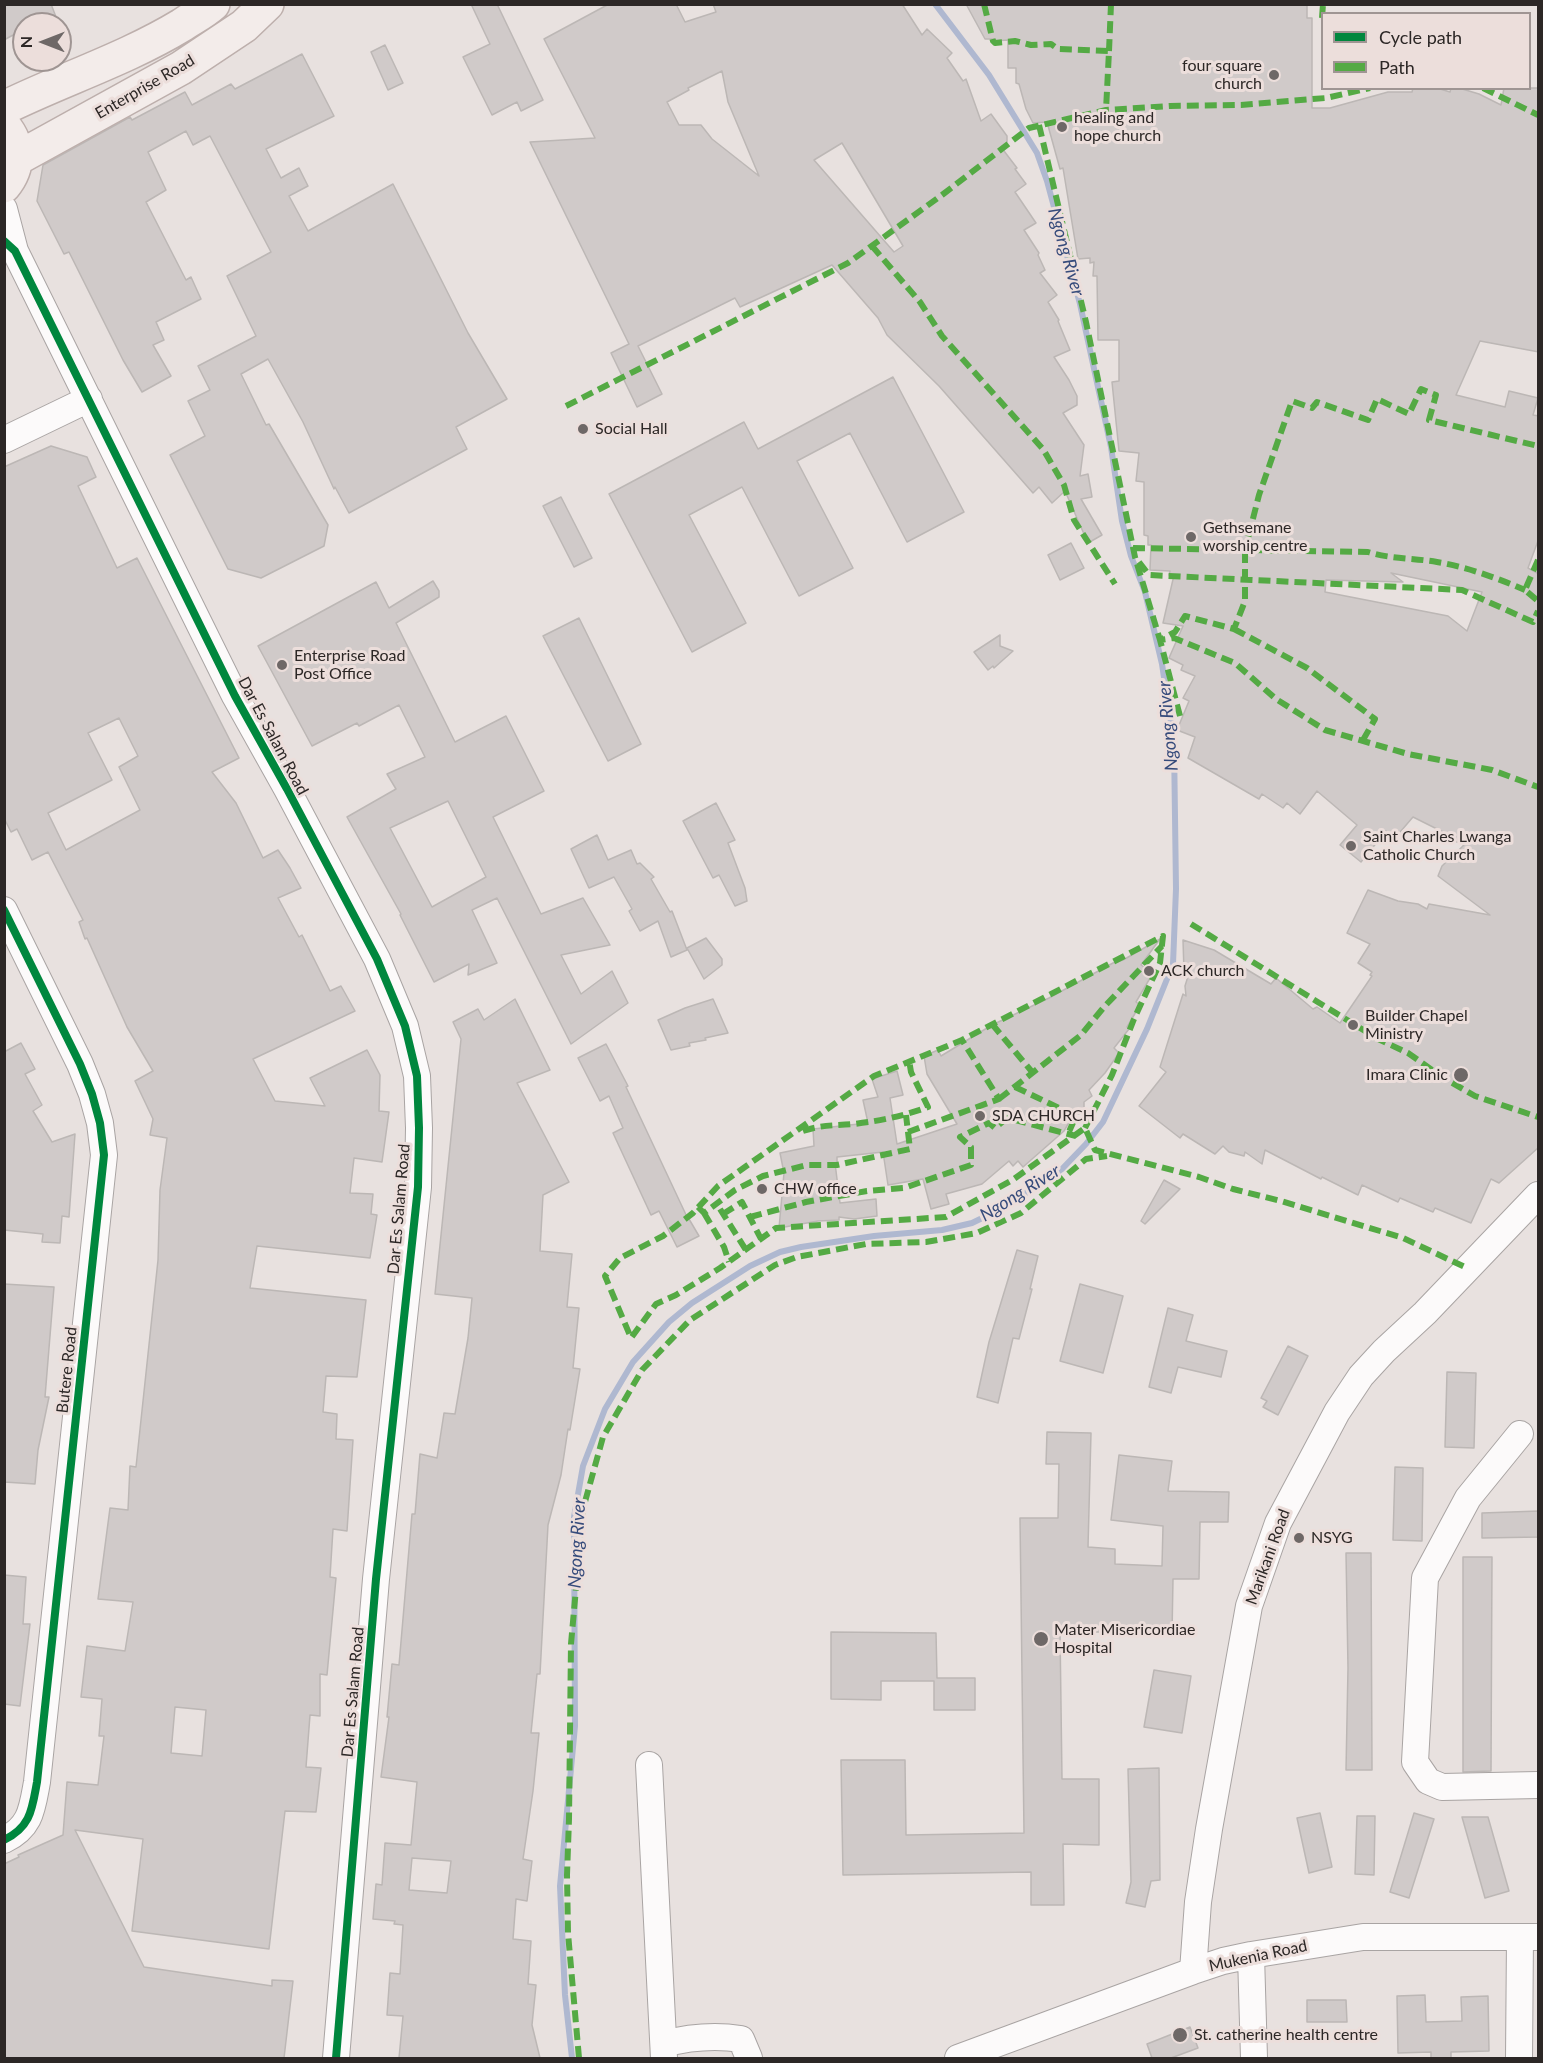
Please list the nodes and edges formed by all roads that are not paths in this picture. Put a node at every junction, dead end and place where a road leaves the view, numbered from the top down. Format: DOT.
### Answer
graph roads {
  1 [pos="213,4"];
  2 [pos="267,4"];
  3 [pos="4,108"];
  4 [pos="4,126"];
  5 [pos="10,173"];
  6 [pos="4,209"];
  7 [pos="10,246"];
  8 [pos="89,399"];
  9 [pos="4,440"];
  10 [pos="4,910"];
  11 [pos="1539,1195"];
  12 [pos="1520,1434"];
  13 [pos="649,1765"];
  14 [pos="1539,1785"];
  15 [pos="4,1840"];
  16 [pos="1529,1937"];
  17 [pos="1251,1955"];
  18 [pos="1192,1971"];
  19 [pos="664,2051"];
  20 [pos="336,2058"];
  21 [pos="748,2058"];
  22 [pos="958,2058"];
  23 [pos="1254,2058"];
  24 [pos="1519,2058"];
  1 -- 3 [label="main road"];
  2 -- 5 [label="main road, Enterprise Road"];
  4 -- 5 [label="main road"];
  6 -- 7 [label="street, Dar Es Salam Road"];
  7 -- 8 [label="street, Dar Es Salam Road"];
  8 -- 9 [label="street"];
  8 -- 20 [label="street, Dar Es Salam Road"];
  10 -- 15 [label="street, Butere Road"];
  11 -- 18 [label="street, Marikani Road"];
  12 -- 14 [label="street"];
  13 -- 19 [label="street"];
  16 -- 17 [label="street, Mukenia Road"];
  16 -- 24 [label="street"];
  17 -- 18 [label="street, Mukenia Road"];
  17 -- 23 [label="street"];
  18 -- 22 [label="street, Mukenia Road"];
  19 -- 21 [label="street"];
}
